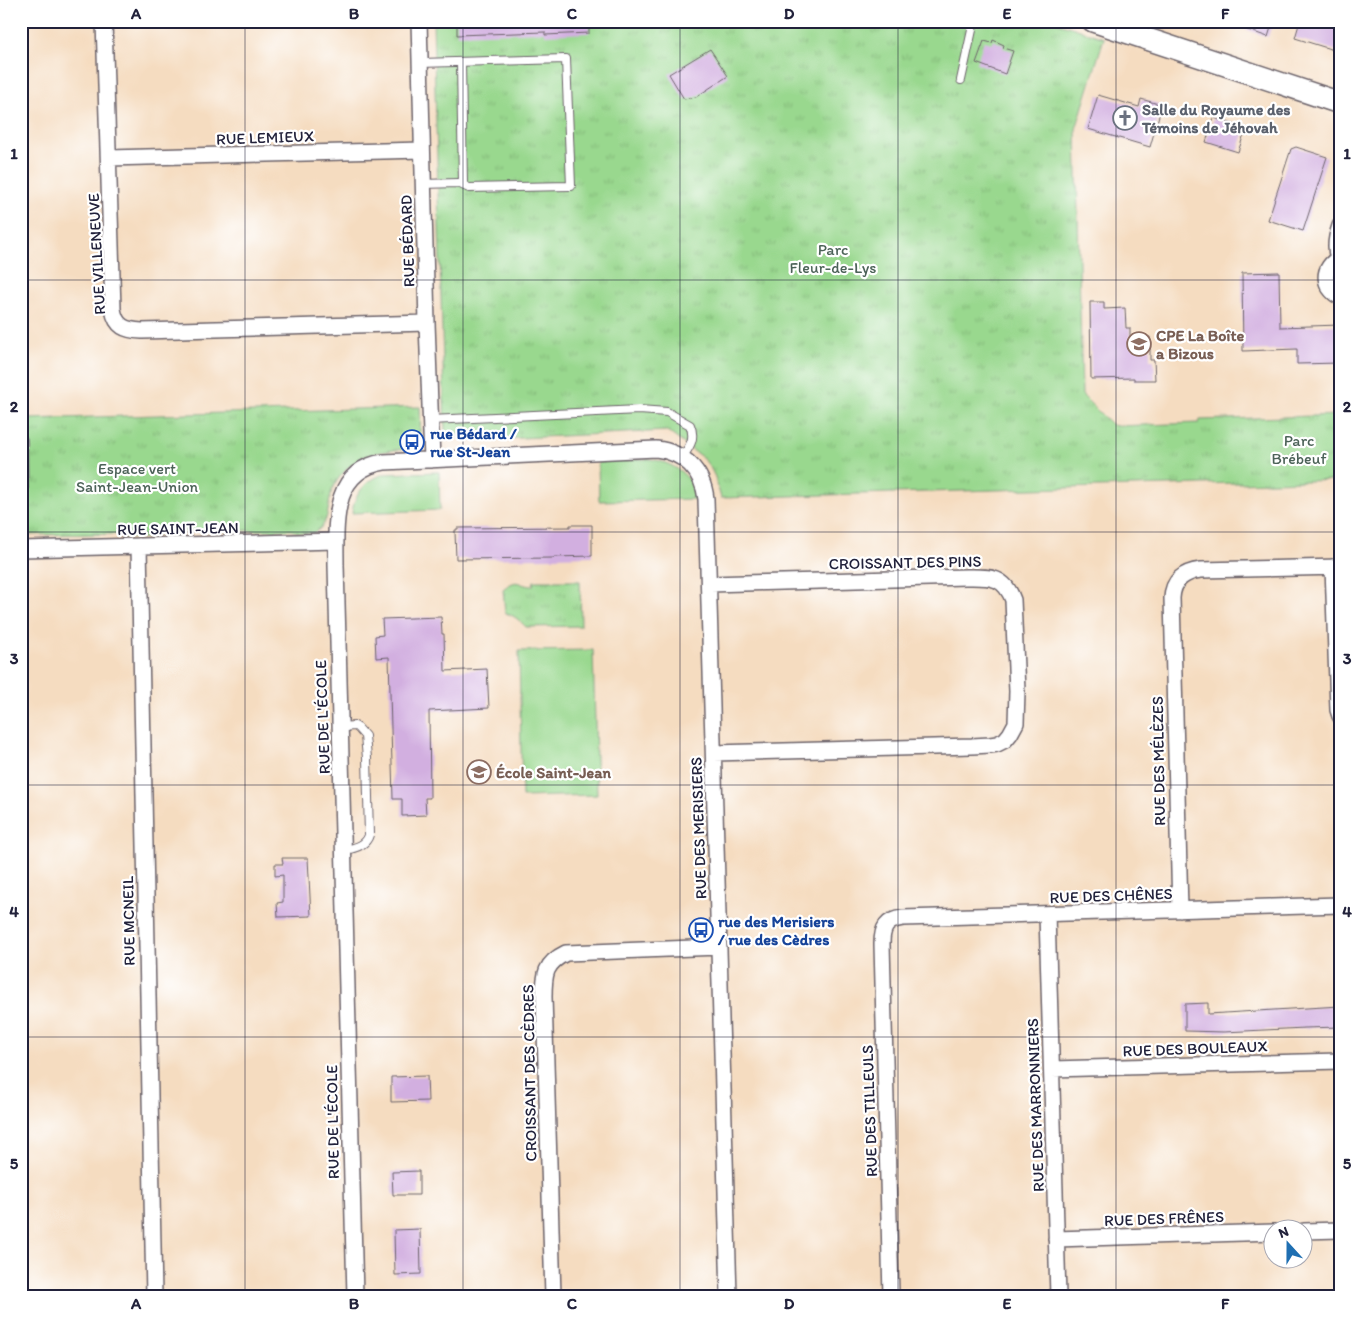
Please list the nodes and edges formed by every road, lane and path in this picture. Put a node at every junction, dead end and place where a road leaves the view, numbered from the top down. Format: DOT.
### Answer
graph roads {
  1 [pos="104,21"];
  2 [pos="419,21"];
  3 [pos="974,21"];
  4 [pos="1094,21"];
  5 [pos="461,62"];
  6 [pos="420,63"];
  7 [pos="961,80"];
  8 [pos="1340,103"];
  9 [pos="422,150"];
  10 [pos="109,158"];
  11 [pos="423,184"];
  12 [pos="463,185"];
  13 [pos="1340,226"];
  14 [pos="1339,258"];
  15 [pos="1340,297"];
  16 [pos="427,323"];
  17 [pos="430,420"];
  18 [pos="21,440"];
  19 [pos="682,458"];
  20 [pos="432,460"];
  21 [pos="24,493"];
  22 [pos="336,541"];
  23 [pos="139,546"];
  24 [pos="21,549"];
  25 [pos="1336,567"];
  26 [pos="710,584"];
  27 [pos="1340,716"];
  28 [pos="340,727"];
  29 [pos="714,753"];
  30 [pos="343,851"];
  31 [pos="1340,905"];
  32 [pos="1180,910"];
  33 [pos="1048,914"];
  34 [pos="886,926"];
  35 [pos="719,948"];
  36 [pos="1340,1061"];
  37 [pos="1052,1069"];
  38 [pos="1340,1230"];
  39 [pos="1314,1231"];
  40 [pos="1264,1232"];
  41 [pos="1056,1239"];
  42 [pos="154,1296"];
  43 [pos="354,1296"];
  44 [pos="553,1296"];
  45 [pos="729,1296"];
  46 [pos="892,1296"];
  47 [pos="1058,1296"];
  1 -- 10 [label="street, RUE VILLENEUVE"];
  2 -- 6 [label="street, RUE BÉDARD"];
  3 -- 7 [label="lane"];
  4 -- 8 [label="street"];
  5 -- 6 [label="lane"];
  5 -- 12 [label="lane"];
  5 -- 12 [label="lane"];
  6 -- 9 [label="street, RUE BÉDARD"];
  9 -- 10 [label="street, RUE LEMIEUX"];
  9 -- 11 [label="street, RUE BÉDARD"];
  10 -- 16 [label="street, RUE VILLENEUVE"];
  11 -- 12 [label="lane"];
  11 -- 16 [label="street, RUE BÉDARD"];
  13 -- 14 [label="street"];
  14 -- 15 [label="street"];
  16 -- 17 [label="street, RUE BÉDARD"];
  17 -- 19 [label="lane"];
  17 -- 20 [label="street, RUE BÉDARD"];
  18 -- 21 [label="lane"];
  19 -- 20 [label="street, RUE DE L'ÉCOLE"];
  19 -- 26 [label="street, RUE DES MERISIERS"];
  20 -- 22 [label="street, RUE DE L'ÉCOLE"];
  22 -- 23 [label="street, RUE SAINT-JEAN"];
  22 -- 28 [label="street, RUE DE L'ÉCOLE"];
  23 -- 24 [label="street, RUE SAINT-JEAN"];
  23 -- 42 [label="street, RUE MCNEIL"];
  25 -- 27 [label="street"];
  25 -- 32 [label="street, RUE DES MÉLÈZES"];
  26 -- 29 [label="street, RUE DES MERISIERS"];
  26 -- 29 [label="street, CROISSANT DES PINS"];
  28 -- 30 [label="street, RUE DE L'ÉCOLE"];
  28 -- 30 [label="lane"];
  29 -- 35 [label="street, RUE DES MERISIERS"];
  30 -- 43 [label="street, RUE DE L'ÉCOLE"];
  31 -- 32 [label="street, RUE DES CHÊNES"];
  32 -- 33 [label="street, RUE DES CHÊNES"];
  33 -- 34 [label="street, RUE DES CHÊNES"];
  33 -- 37 [label="street, RUE DES MARRONNIERS"];
  34 -- 46 [label="street, RUE DES TILLEULS"];
  35 -- 44 [label="street, CROISSANT DES CÈDRES"];
  35 -- 45 [label="street, RUE DES MERISIERS"];
  36 -- 37 [label="street, RUE DES BOULEAUX"];
  37 -- 41 [label="street, RUE DES MARRONNIERS"];
  38 -- 39 [label="street"];
  40 -- 41 [label="street, RUE DES FRÊNES"];
  41 -- 47 [label="street, RUE DES MARRONNIERS"];
}
